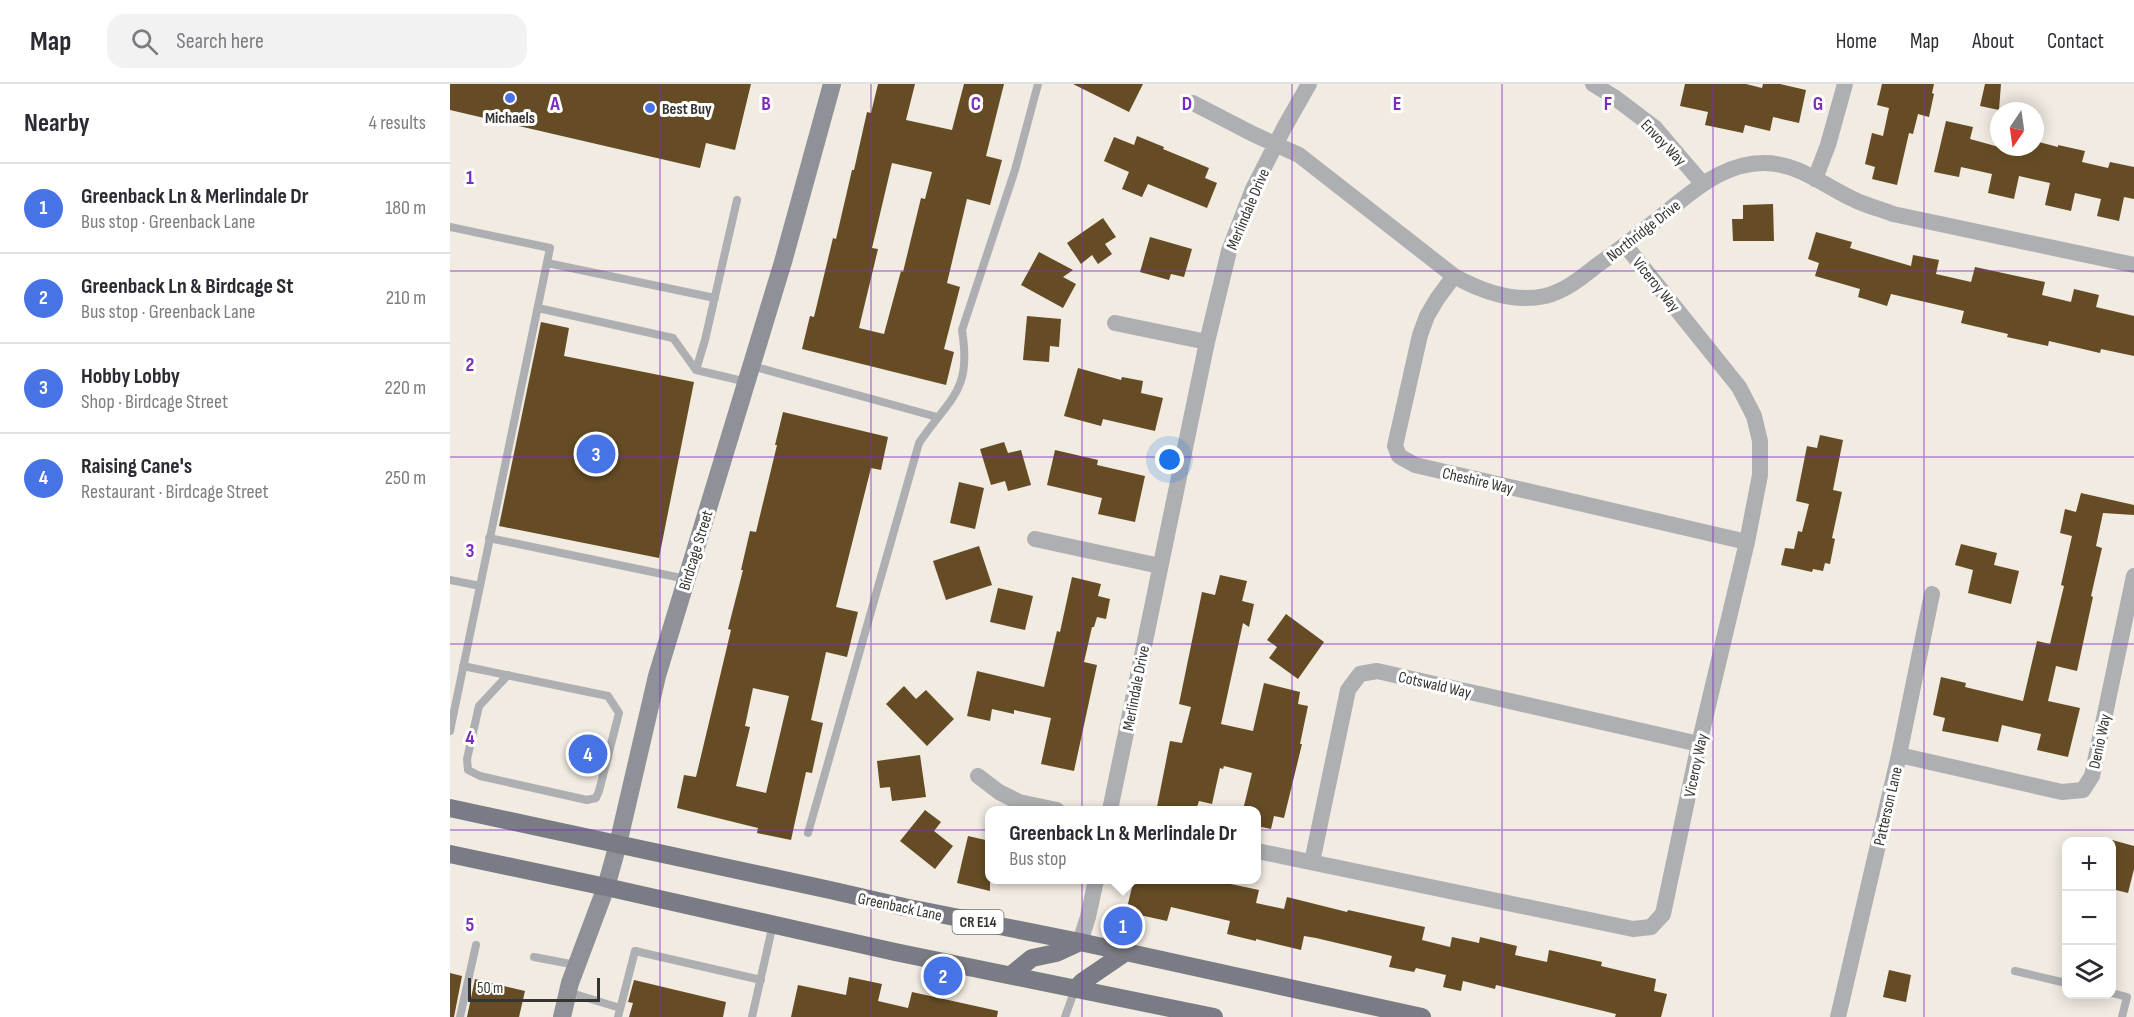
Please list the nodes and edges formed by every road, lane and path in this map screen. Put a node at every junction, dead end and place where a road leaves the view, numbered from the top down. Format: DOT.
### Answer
graph roads {
  1 [pos="832,84"];
  2 [pos="1038,84"];
  3 [pos="1309,84"];
  4 [pos="1593,84"];
  5 [pos="1845,84"];
  6 [pos="1619,90"];
  7 [pos="1193,103"];
  8 [pos="1276,144"];
  9 [pos="1815,179"];
  10 [pos="1702,183"];
  11 [pos="737,200"];
  12 [pos="450,227"];
  13 [pos="1625,245"];
  14 [pos="547,263"];
  15 [pos="2134,265"];
  16 [pos="1454,276"];
  17 [pos="715,298"];
  18 [pos="537,308"];
  19 [pos="1115,323"];
  20 [pos="1207,342"];
  21 [pos="696,370"];
  22 [pos="749,374"];
  23 [pos="937,417"];
  24 [pos="489,538"];
  25 [pos="1035,539"];
  26 [pos="1747,542"];
  27 [pos="1160,566"];
  28 [pos="2134,576"];
  29 [pos="686,579"];
  30 [pos="450,580"];
  31 [pos="480,586"];
  32 [pos="1932,594"];
  33 [pos="463,666"];
  34 [pos="508,675"];
  35 [pos="451,717"];
  36 [pos="450,730"];
  37 [pos="1699,744"];
  38 [pos="1899,755"];
  39 [pos="978,776"];
  40 [pos="1038,806"];
  41 [pos="1111,806"];
  42 [pos="450,808"];
  43 [pos="808,833"];
  44 [pos="618,844"];
  45 [pos="1261,852"];
  46 [pos="450,855"];
  47 [pos="1312,862"];
  48 [pos="1095,884"];
  49 [pos="606,886"];
  50 [pos="774,924"];
  51 [pos="1080,942"];
  52 [pos="476,945"];
  53 [pos="1126,952"];
  54 [pos="534,957"];
  55 [pos="576,965"];
  56 [pos="2015,970"];
  57 [pos="1011,975"];
  58 [pos="761,980"];
  59 [pos="2062,982"];
  60 [pos="1075,989"];
  61 [pos="568,992"];
  62 [pos="2116,994"];
  63 [pos="619,1013"];
  64 [pos="460,1017"];
  65 [pos="562,1017"];
  66 [pos="752,1017"];
  67 [pos="1065,1017"];
  68 [pos="1212,1017"];
  69 [pos="1422,1017"];
  70 [pos="1838,1017"];
  71 [pos="2122,1017"];
  1 -- 22 [label="street, Birdcage Street"];
  2 -- 23 [label="lane"];
  3 -- 8 [label="street, Merlindale Drive"];
  4 -- 6 [label="street, Envoy Way"];
  5 -- 9 [label="street"];
  6 -- 10 [label="street, Envoy Way"];
  7 -- 8 [label="street, Northridge Drive"];
  8 -- 16 [label="street, Northridge Drive"];
  8 -- 20 [label="street, Merlindale Drive"];
  9 -- 10 [label="street, Northridge Drive"];
  9 -- 15 [label="street, Northridge Drive"];
  10 -- 13 [label="street, Northridge Drive"];
  11 -- 17 [label="lane"];
  12 -- 14 [label="lane"];
  13 -- 16 [label="street, Northridge Drive"];
  13 -- 26 [label="street, Viceroy Way"];
  14 -- 17 [label="lane"];
  14 -- 18 [label="lane"];
  16 -- 26 [label="street, Cheshire Way"];
  17 -- 21 [label="lane"];
  18 -- 21 [label="lane"];
  18 -- 24 [label="lane"];
  19 -- 20 [label="street"];
  20 -- 27 [label="street, Merlindale Drive"];
  21 -- 22 [label="lane"];
  22 -- 23 [label="lane"];
  22 -- 29 [label="street, Birdcage Street"];
  23 -- 43 [label="lane"];
  24 -- 29 [label="lane"];
  24 -- 31 [label="lane"];
  25 -- 27 [label="street"];
  26 -- 37 [label="street, Viceroy Way"];
  27 -- 41 [label="street, Merlindale Drive"];
  28 -- 38 [label="street, Denio Way"];
  29 -- 44 [label="street, Birdcage Street"];
  30 -- 31 [label="lane"];
  31 -- 33 [label="lane"];
  32 -- 38 [label="street, Patterson Lane"];
  33 -- 34 [label="lane"];
  33 -- 35 [label="lane"];
  34 -- 34 [label="lane"];
  35 -- 36 [label="lane"];
  37 -- 47 [label="street, Viceroy Way"];
  37 -- 47 [label="street, Cotswald Way"];
  38 -- 70 [label="street, Patterson Lane"];
  39 -- 40 [label="street"];
  42 -- 44 [label="main road, Greenback Lane / CR E14"];
  44 -- 49 [label="street, Birdcage Street"];
  44 -- 51 [label="main road, Greenback Lane / CR E14"];
  45 -- 47 [label="street, Viceroy Way"];
  46 -- 49 [label="main road"];
  48 -- 51 [label="street"];
  49 -- 50 [label="main road"];
  49 -- 55 [label="street, Birdcage Street"];
  50 -- 57 [label="main road"];
  50 -- 58 [label="lane"];
  51 -- 53 [label="main road, Greenback Lane / CR E14"];
  51 -- 57 [label="main road"];
  52 -- 64 [label="lane"];
  53 -- 60 [label="main road"];
  53 -- 69 [label="main road, Greenback Lane / CR E14"];
  54 -- 55 [label="lane"];
  55 -- 61 [label="street, Birdcage Street"];
  56 -- 59 [label="lane"];
  57 -- 60 [label="main road"];
  58 -- 63 [label="lane"];
  58 -- 66 [label="lane"];
  60 -- 67 [label="lane"];
  60 -- 68 [label="main road"];
  61 -- 63 [label="lane"];
  61 -- 65 [label="street, Birdcage Street"];
  62 -- 71 [label="lane"];
}
